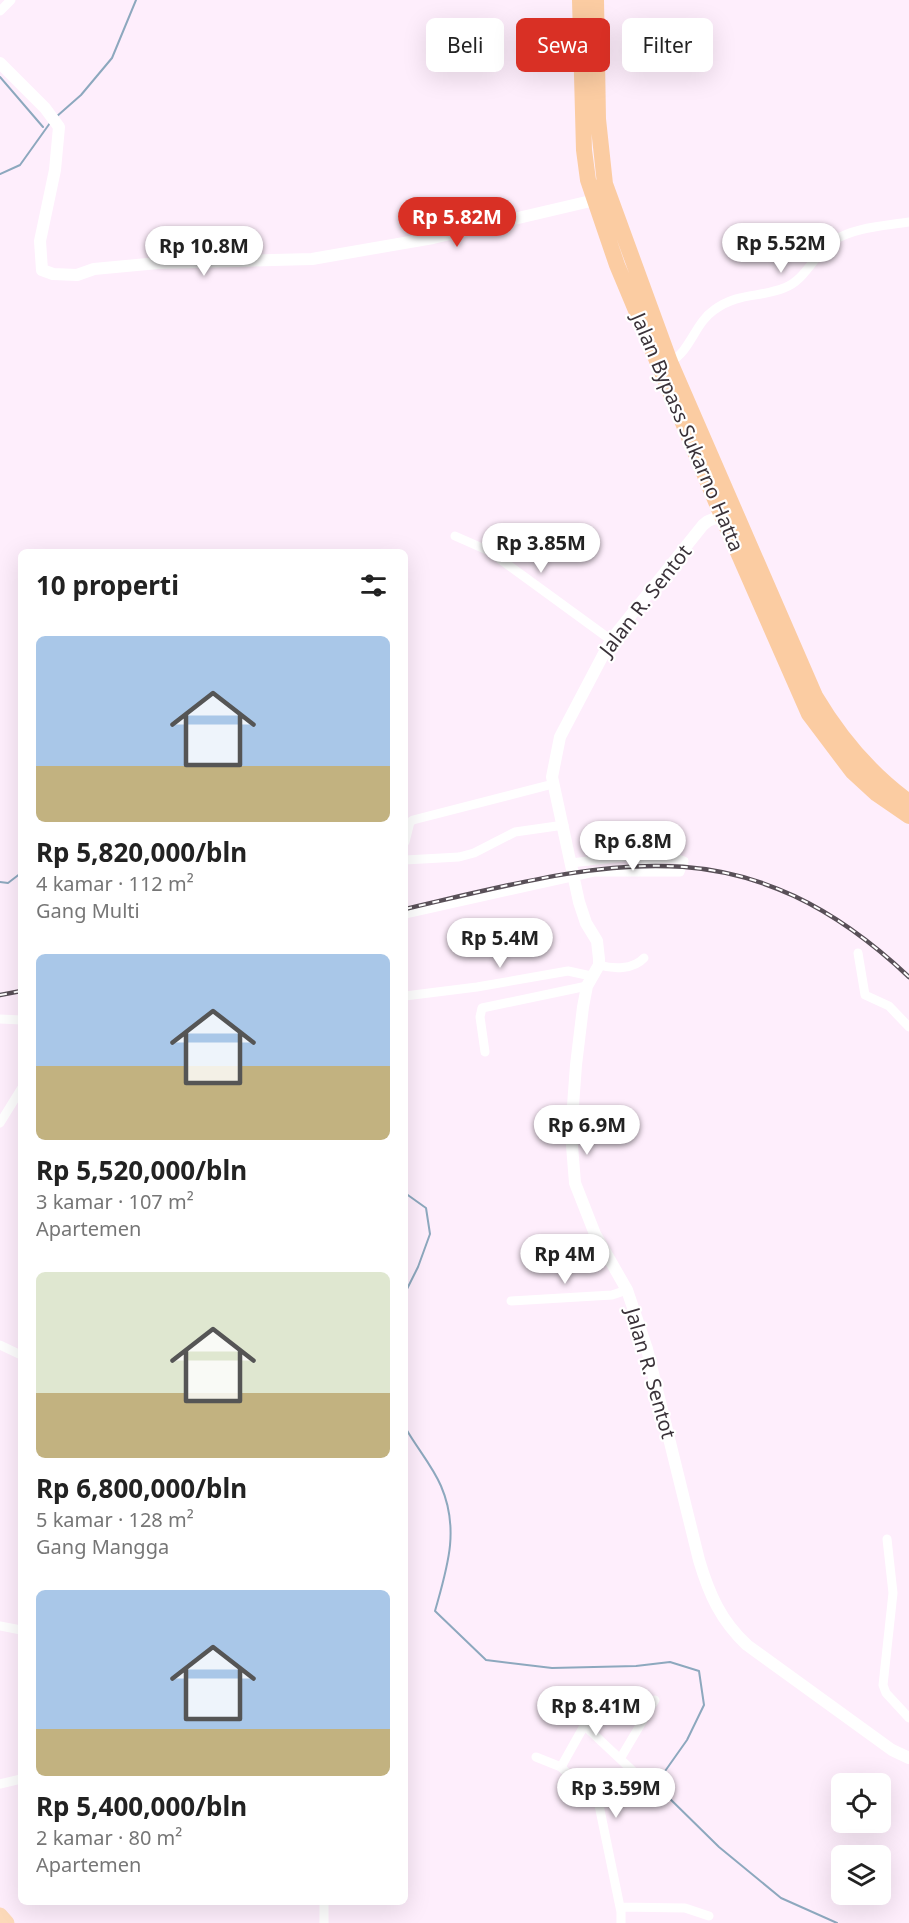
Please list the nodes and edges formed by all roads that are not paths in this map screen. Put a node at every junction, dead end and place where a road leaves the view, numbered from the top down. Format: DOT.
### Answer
graph roads {
  1 [pos="11,0"];
  2 [pos="580,0"];
  3 [pos="596,0"];
  4 [pos="0,11"];
  5 [pos="0,63"];
  6 [pos="595,200"];
  7 [pos="909,222"];
  8 [pos="670,362"];
  9 [pos="729,514"];
  10 [pos="455,536"];
  11 [pos="611,640"];
  12 [pos="553,784"];
  13 [pos="909,802"];
  14 [pos="909,816"];
  15 [pos="408,822"];
  16 [pos="564,825"];
  17 [pos="408,860"];
  18 [pos="571,863"];
  19 [pos="573,876"];
  20 [pos="408,913"];
  21 [pos="858,953"];
  22 [pos="644,958"];
  23 [pos="599,965"];
  24 [pos="589,981"];
  25 [pos="408,994"];
  26 [pos="0,1019"];
  27 [pos="18,1020"];
  28 [pos="909,1027"];
  29 [pos="485,1052"];
  30 [pos="18,1094"];
  31 [pos="0,1123"];
  32 [pos="627,1290"];
  33 [pos="512,1301"];
  34 [pos="0,1345"];
  35 [pos="18,1354"];
  36 [pos="887,1539"];
  37 [pos="0,1626"];
  38 [pos="18,1629"];
  39 [pos="603,1692"];
  40 [pos="655,1700"];
  41 [pos="909,1718"];
  42 [pos="586,1727"];
  43 [pos="536,1757"];
  44 [pos="909,1758"];
  45 [pos="620,1759"];
  46 [pos="561,1767"];
  47 [pos="634,1772"];
  48 [pos="18,1780"];
  49 [pos="0,1784"];
  50 [pos="324,1905"];
  51 [pos="620,1907"];
  52 [pos="0,1915"];
  53 [pos="709,1916"];
  54 [pos="7,1923"];
  55 [pos="324,1923"];
  56 [pos="621,1923"];
  1 -- 4 [label="street"];
  2 -- 6 [label="highway, Jalan Bypass Sukarno Hatta"];
  3 -- 8 [label="highway, Jalan Bypass Sukarno Hatta"];
  5 -- 6 [label="street"];
  6 -- 9 [label="highway, Jalan Bypass Sukarno Hatta"];
  7 -- 8 [label="street"];
  8 -- 9 [label="highway, Jalan Bypass Sukarno Hatta"];
  9 -- 11 [label="street, Jalan R. Sentot"];
  9 -- 13 [label="highway, Jalan Bypass Sukarno Hatta"];
  9 -- 14 [label="highway, Jalan Bypass Sukarno Hatta"];
  10 -- 11 [label="street"];
  11 -- 12 [label="street, Jalan R. Sentot"];
  12 -- 15 [label="street"];
  12 -- 16 [label="street, Jalan R. Sentot"];
  16 -- 17 [label="street"];
  16 -- 18 [label="street, Jalan R. Sentot"];
  18 -- 19 [label="street, Jalan R. Sentot"];
  18 -- 19 [label="street"];
  19 -- 20 [label="street"];
  19 -- 23 [label="street, Jalan R. Sentot"];
  21 -- 28 [label="street"];
  22 -- 23 [label="street"];
  23 -- 24 [label="street, Jalan R. Sentot"];
  24 -- 25 [label="street"];
  24 -- 29 [label="street"];
  24 -- 32 [label="street, Jalan R. Sentot"];
  26 -- 27 [label="street"];
  30 -- 31 [label="street"];
  32 -- 33 [label="street"];
  32 -- 44 [label="street, Jalan R. Sentot"];
  34 -- 35 [label="street"];
  36 -- 41 [label="street"];
  37 -- 38 [label="street"];
  39 -- 42 [label="street"];
  40 -- 45 [label="street"];
  42 -- 45 [label="street"];
  42 -- 46 [label="street"];
  43 -- 46 [label="street"];
  45 -- 47 [label="street"];
  46 -- 51 [label="street"];
  48 -- 49 [label="street"];
  50 -- 55 [label="street"];
  51 -- 53 [label="street"];
  51 -- 56 [label="street"];
  52 -- 54 [label="main road"];
}
